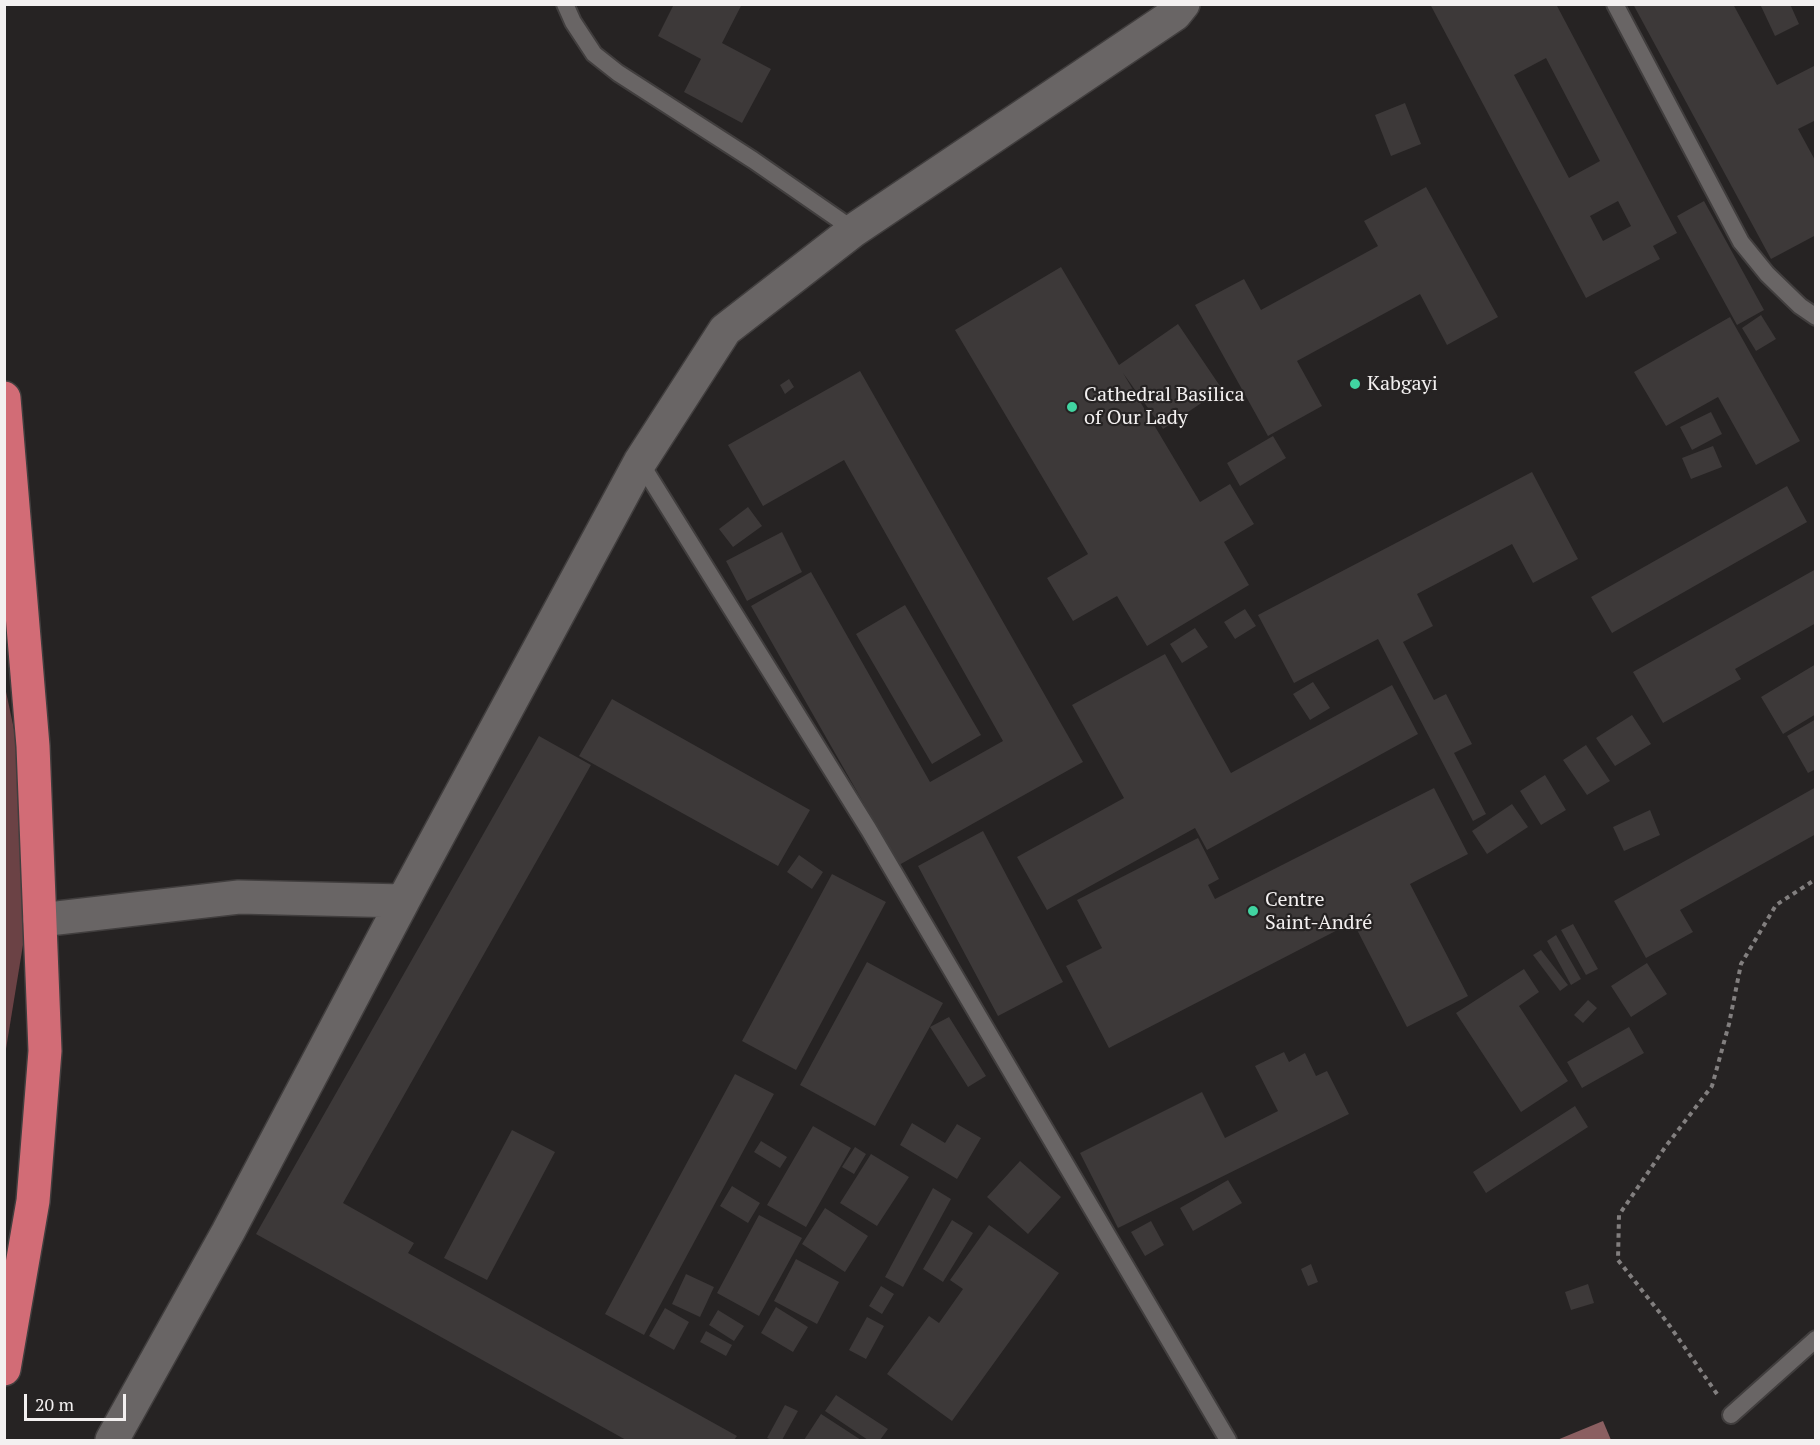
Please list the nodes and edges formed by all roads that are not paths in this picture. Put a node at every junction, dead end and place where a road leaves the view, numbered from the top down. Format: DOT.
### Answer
graph roads {
  1 [pos="565,4"];
  2 [pos="1182,4"];
  3 [pos="1615,4"];
  4 [pos="855,230"];
  5 [pos="1815,317"];
  6 [pos="4,398"];
  7 [pos="640,462"];
  8 [pos="403,901"];
  9 [pos="40,920"];
  10 [pos="1815,1340"];
  11 [pos="4,1369"];
  12 [pos="1731,1414"];
  13 [pos="112,1440"];
  14 [pos="1228,1440"];
  1 -- 4 [label="lane"];
  2 -- 4 [label="street"];
  3 -- 5 [label="lane"];
  4 -- 7 [label="street"];
  6 -- 9 [label="highway"];
  7 -- 8 [label="street"];
  7 -- 14 [label="lane"];
  8 -- 9 [label="street"];
  8 -- 13 [label="street"];
  9 -- 11 [label="highway"];
  10 -- 12 [label="lane"];
}
